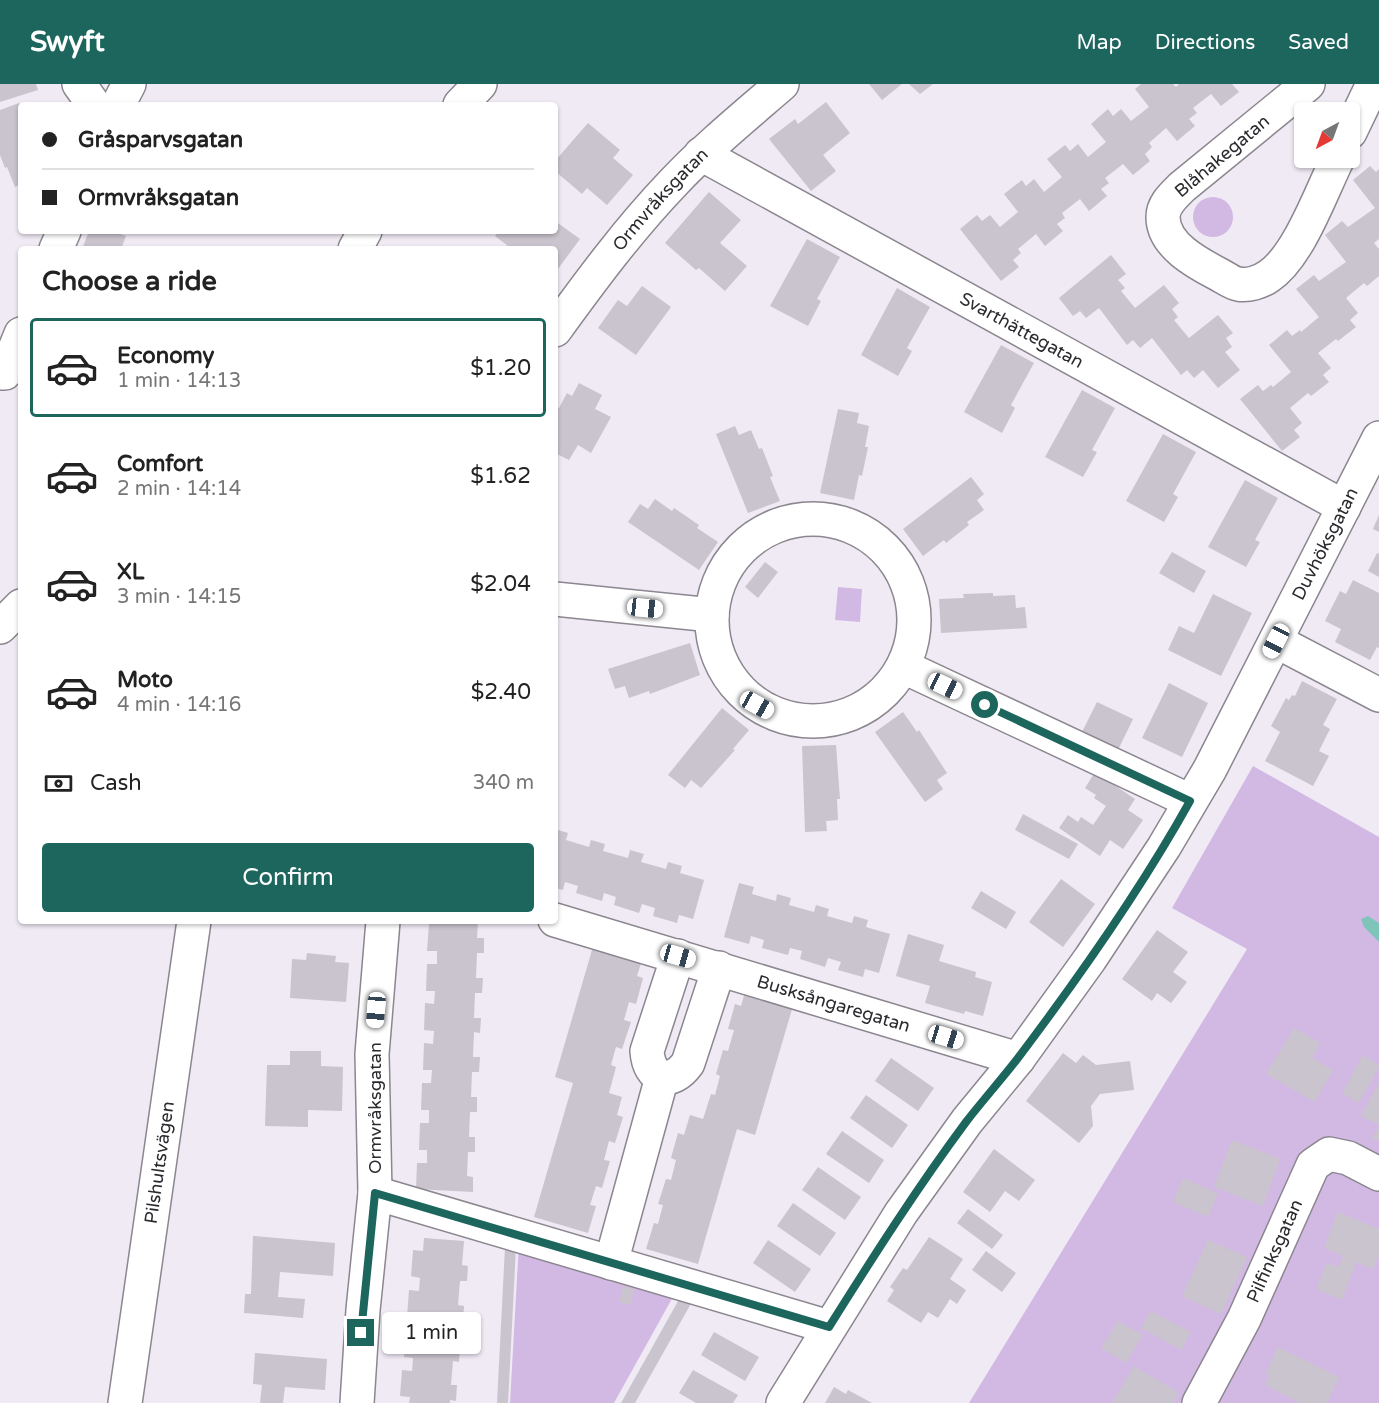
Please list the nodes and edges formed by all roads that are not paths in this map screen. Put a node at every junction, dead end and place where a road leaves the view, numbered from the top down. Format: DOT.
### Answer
graph roads {
  1 [pos="79,84"];
  2 [pos="129,84"];
  3 [pos="480,84"];
  4 [pos="782,84"];
  5 [pos="1308,84"];
  6 [pos="1373,84"];
  7 [pos="92,102"];
  8 [pos="120,102"];
  9 [pos="463,102"];
  10 [pos="1360,111"];
  11 [pos="701,154"];
  12 [pos="1333,168"];
  13 [pos="558,326"];
  14 [pos="18,341"];
  15 [pos="0,373"];
  16 [pos="1379,438"];
  17 [pos="1344,507"];
  18 [pos="558,599"];
  19 [pos="18,609"];
  20 [pos="712,615"];
  21 [pos="0,627"];
  22 [pos="1276,641"];
  23 [pos="904,667"];
  24 [pos="1379,695"];
  25 [pos="1190,801"];
  26 [pos="558,921"];
  27 [pos="194,924"];
  28 [pos="383,924"];
  29 [pos="678,956"];
  30 [pos="719,968"];
  31 [pos="1018,1059"];
  32 [pos="662,1077"];
  33 [pos="1379,1174"];
  34 [pos="375,1193"];
  35 [pos="611,1263"];
  36 [pos="829,1327"];
  37 [pos="125,1403"];
  38 [pos="357,1403"];
  39 [pos="783,1403"];
  40 [pos="1199,1403"];
  1 -- 7 [label="street"];
  2 -- 8 [label="street"];
  3 -- 9 [label="street"];
  4 -- 11 [label="street, Ormvråksgatan"];
  5 -- 12 [label="street, Blåhakegatan"];
  6 -- 10 [label="street"];
  11 -- 13 [label="street, Ormvråksgatan"];
  11 -- 17 [label="street, Svarthättegatan"];
  14 -- 15 [label="street"];
  16 -- 17 [label="street, Duvhöksgatan"];
  17 -- 22 [label="street, Duvhöksgatan"];
  18 -- 20 [label="street"];
  19 -- 21 [label="street"];
  20 -- 23 [label="street"];
  20 -- 23 [label="street"];
  22 -- 24 [label="street"];
  22 -- 25 [label="street, Duvhöksgatan"];
  23 -- 25 [label="street"];
  25 -- 31 [label="street, Duvhöksgatan"];
  26 -- 29 [label="street, Busksångaregatan"];
  27 -- 37 [label="street, Pilshultsvägen"];
  28 -- 34 [label="street, Ormvråksgatan"];
  29 -- 30 [label="street, Busksångaregatan"];
  29 -- 32 [label="street"];
  30 -- 31 [label="street, Busksångaregatan"];
  30 -- 32 [label="street"];
  31 -- 36 [label="street, Duvhöksgatan"];
  32 -- 35 [label="street"];
  33 -- 40 [label="street, Pilfinksgatan"];
  34 -- 35 [label="street"];
  34 -- 38 [label="street, Ormvråksgatan"];
  35 -- 36 [label="street"];
  36 -- 39 [label="street, Duvhöksgatan"];
}
